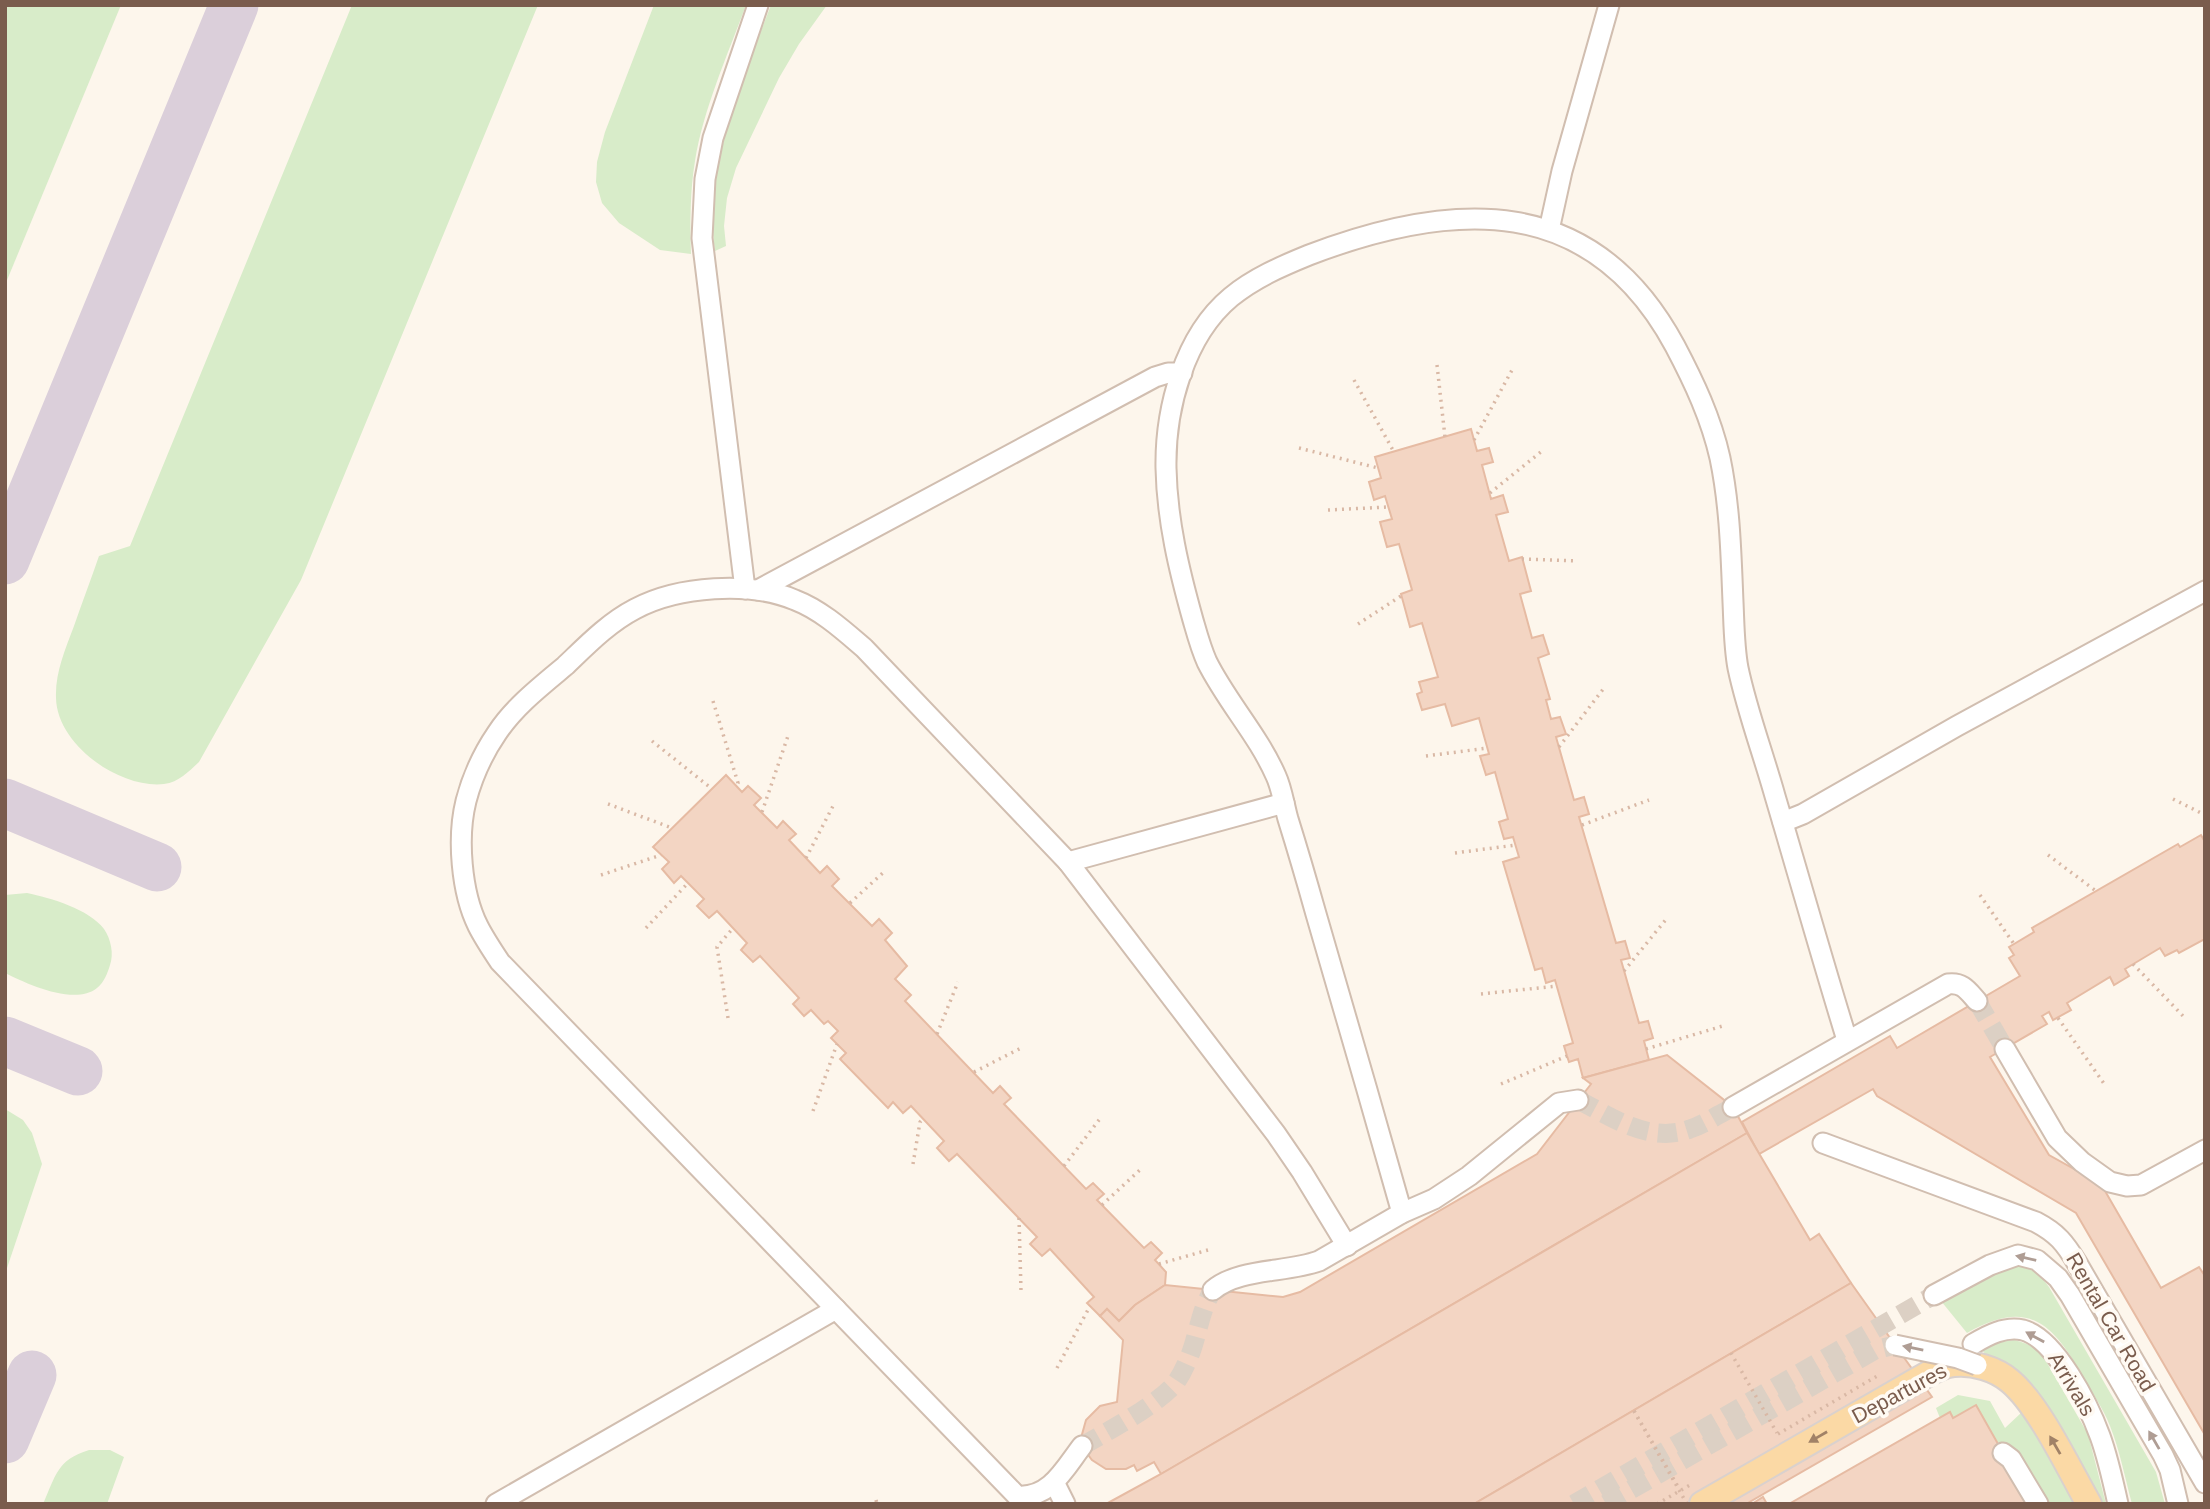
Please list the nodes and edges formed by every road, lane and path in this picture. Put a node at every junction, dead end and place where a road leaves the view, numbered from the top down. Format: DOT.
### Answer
graph roads {
  1 [pos="758,5"];
  2 [pos="1609,5"];
  3 [pos="1549,230"];
  4 [pos="1437,365"];
  5 [pos="1512,370"];
  6 [pos="1182,373"];
  7 [pos="1354,380"];
  8 [pos="1445,437"];
  9 [pos="1474,440"];
  10 [pos="1299,448"];
  11 [pos="1542,451"];
  12 [pos="1394,452"];
  13 [pos="1378,468"];
  14 [pos="1490,493"];
  15 [pos="1388,507"];
  16 [pos="1328,510"];
  17 [pos="1522,559"];
  18 [pos="1577,561"];
  19 [pos="752,589"];
  20 [pos="2205,591"];
  21 [pos="1401,596"];
  22 [pos="1358,624"];
  23 [pos="1604,688"];
  24 [pos="713,701"];
  25 [pos="789,733"];
  26 [pos="652,741"];
  27 [pos="1559,747"];
  28 [pos="1488,748"];
  29 [pos="1426,756"];
  30 [pos="736,786"];
  31 [pos="712,789"];
  32 [pos="2173,799"];
  33 [pos="1649,800"];
  34 [pos="1284,803"];
  35 [pos="608,804"];
  36 [pos="833,806"];
  37 [pos="762,812"];
  38 [pos="2205,815"];
  39 [pos="1783,822"];
  40 [pos="1582,825"];
  41 [pos="673,828"];
  42 [pos="1516,845"];
  43 [pos="1455,853"];
  44 [pos="662,855"];
  45 [pos="2049,855"];
  46 [pos="806,858"];
  47 [pos="1068,862"];
  48 [pos="886,870"];
  49 [pos="601,875"];
  50 [pos="688,883"];
  51 [pos="2096,891"];
  52 [pos="1980,895"];
  53 [pos="850,903"];
  54 [pos="1668,917"];
  55 [pos="646,928"];
  56 [pos="733,929"];
  57 [pos="2014,944"];
  58 [pos="2133,964"];
  59 [pos="1624,971"];
  60 [pos="958,982"];
  61 [pos="1557,986"];
  62 [pos="1481,994"];
  63 [pos="1977,1001"];
  64 [pos="728,1018"];
  65 [pos="2058,1018"];
  66 [pos="2185,1018"];
  67 [pos="1726,1025"];
  68 [pos="937,1034"];
  69 [pos="1847,1040"];
  70 [pos="837,1044"];
  71 [pos="1023,1046"];
  72 [pos="1646,1049"];
  73 [pos="2005,1049"];
  74 [pos="1567,1056"];
  75 [pos="974,1072"];
  76 [pos="1501,1084"];
  77 [pos="2105,1085"];
  78 [pos="1578,1100"];
  79 [pos="1733,1107"];
  80 [pos="813,1111"];
  81 [pos="1102,1116"];
  82 [pos="923,1119"];
  83 [pos="1823,1143"];
  84 [pos="2205,1150"];
  85 [pos="913,1164"];
  86 [pos="1064,1166"];
  87 [pos="1142,1168"];
  88 [pos="1101,1205"];
  89 [pos="1402,1213"];
  90 [pos="1019,1218"];
  91 [pos="1346,1246"];
  92 [pos="1208,1250"];
  93 [pos="1158,1264"];
  94 [pos="1213,1290"];
  95 [pos="1021,1291"];
  96 [pos="1934,1296"];
  97 [pos="1090,1306"];
  98 [pos="836,1309"];
  99 [pos="1895,1345"];
  100 [pos="1731,1353"];
  101 [pos="1975,1355"];
  102 [pos="1056,1368"];
  103 [pos="1634,1411"];
  104 [pos="1083,1446"];
  105 [pos="2003,1453"];
  106 [pos="1789,1454"];
  107 [pos="1667,1469"];
  108 [pos="1054,1482"];
  109 [pos="2205,1483"];
  110 [pos="1680,1490"];
  111 [pos="496,1504"];
  112 [pos="1065,1504"];
  113 [pos="1687,1504"];
  114 [pos="1702,1504"];
  115 [pos="2038,1504"];
  116 [pos="2089,1504"];
  117 [pos="2119,1504"];
  118 [pos="2178,1504"];
  1 -- 19 [label="lane"];
  2 -- 3 [label="lane"];
  3 -- 6 [label="lane"];
  3 -- 39 [label="lane"];
  4 -- 8 [label="path"];
  5 -- 9 [label="path"];
  6 -- 19 [label="lane"];
  6 -- 34 [label="lane"];
  7 -- 12 [label="path"];
  10 -- 13 [label="path"];
  11 -- 14 [label="path"];
  15 -- 16 [label="path"];
  17 -- 18 [label="path"];
  19 -- 47 [label="lane"];
  19 -- 98 [label="lane"];
  20 -- 39 [label="lane"];
  21 -- 22 [label="path"];
  23 -- 27 [label="path"];
  24 -- 30 [label="path"];
  25 -- 37 [label="path"];
  26 -- 31 [label="path"];
  28 -- 29 [label="path"];
  32 -- 38 [label="path"];
  33 -- 40 [label="path"];
  34 -- 47 [label="lane"];
  34 -- 89 [label="lane"];
  35 -- 41 [label="path"];
  36 -- 46 [label="path"];
  39 -- 69 [label="lane"];
  42 -- 43 [label="path"];
  44 -- 49 [label="path"];
  45 -- 51 [label="path"];
  47 -- 91 [label="lane"];
  48 -- 53 [label="path"];
  50 -- 55 [label="path"];
  52 -- 57 [label="path"];
  54 -- 59 [label="path"];
  56 -- 64 [label="path"];
  58 -- 66 [label="path"];
  60 -- 68 [label="path"];
  61 -- 62 [label="path"];
  63 -- 69 [label="lane"];
  65 -- 77 [label="path"];
  67 -- 72 [label="path"];
  69 -- 79 [label="lane"];
  70 -- 80 [label="path"];
  71 -- 75 [label="path"];
  73 -- 84 [label="lane"];
  74 -- 76 [label="path"];
  78 -- 89 [label="lane"];
  81 -- 86 [label="path"];
  82 -- 85 [label="path"];
  83 -- 109 [label="lane, Rental Car Road"];
  87 -- 88 [label="path"];
  89 -- 91 [label="lane"];
  90 -- 95 [label="path"];
  91 -- 94 [label="lane"];
  92 -- 93 [label="path"];
  118 -- 96 [label="lane, one-way"];
  97 -- 102 [label="path"];
  98 -- 108 [label="lane"];
  98 -- 111 [label="lane"];
  101 -- 99 [label="lane, one-way, bridge"];
  100 -- 106 [label="path"];
  101 -- 106 [label="main road, Departures, one-way"];
  116 -- 101 [label="main road, Departures, one-way"];
  117 -- 101 [label="lane, Arrivals, one-way"];
  103 -- 107 [label="path"];
  104 -- 108 [label="lane"];
  105 -- 115 [label="lane"];
  106 -- 114 [label="main road, Departures"];
  107 -- 110 [label="path"];
  107 -- 113 [label="path, bridge"];
  108 -- 112 [label="lane"];
}
